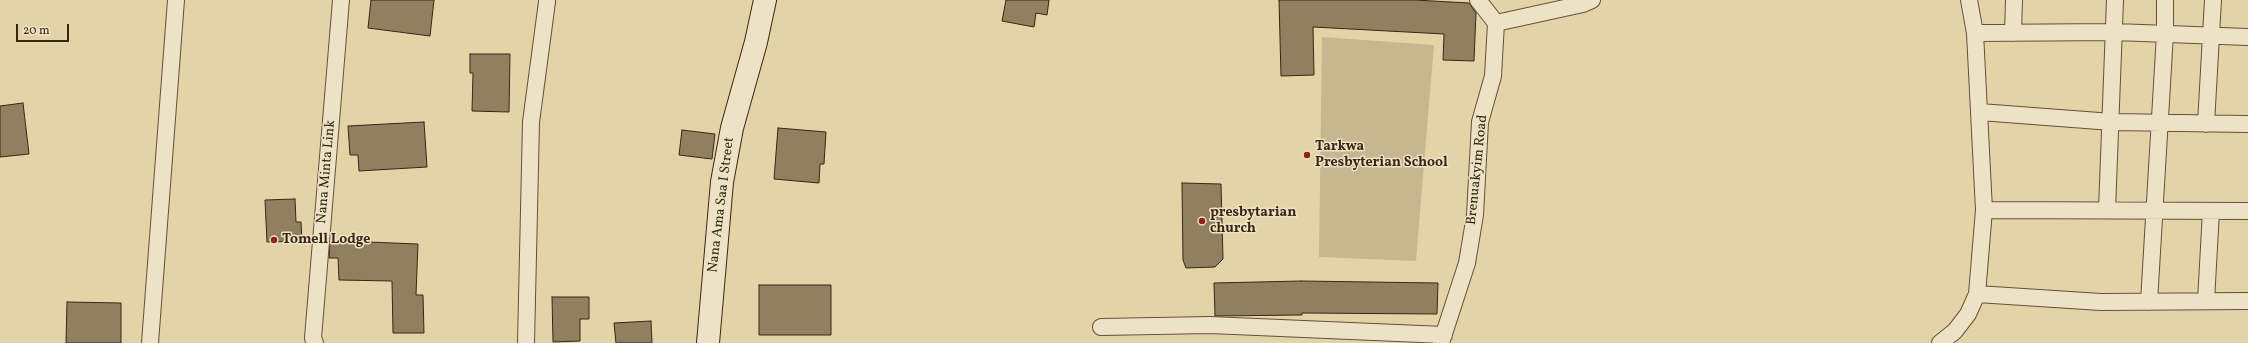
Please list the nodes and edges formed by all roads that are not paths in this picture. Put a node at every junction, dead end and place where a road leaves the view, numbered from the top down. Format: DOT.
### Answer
graph roads {
  1 [pos="176,0"];
  2 [pos="341,0"];
  3 [pos="765,0"];
  4 [pos="1478,0"];
  5 [pos="1592,0"];
  6 [pos="1969,0"];
  7 [pos="2014,0"];
  8 [pos="2115,0"];
  9 [pos="2165,0"];
  10 [pos="2213,0"];
  11 [pos="547,2"];
  12 [pos="1496,23"];
  13 [pos="2115,32"];
  14 [pos="1975,33"];
  15 [pos="2013,33"];
  16 [pos="2165,34"];
  17 [pos="2212,35"];
  18 [pos="2248,37"];
  19 [pos="1980,112"];
  20 [pos="2112,122"];
  21 [pos="2160,123"];
  22 [pos="2206,124"];
  23 [pos="2248,124"];
  24 [pos="1984,210"];
  25 [pos="2107,210"];
  26 [pos="2155,211"];
  27 [pos="2211,211"];
  28 [pos="2248,211"];
  29 [pos="1977,294"];
  30 [pos="2248,301"];
  31 [pos="2149,302"];
  32 [pos="2206,302"];
  33 [pos="1101,327"];
  34 [pos="1442,339"];
  35 [pos="150,343"];
  36 [pos="315,343"];
  37 [pos="526,343"];
  38 [pos="708,343"];
  39 [pos="1940,343"];
  1 -- 35 [label="street"];
  2 -- 36 [label="street, Nana Minta Link"];
  3 -- 38 [label="street, Nana Ama Saa I Street"];
  4 -- 12 [label="street"];
  5 -- 12 [label="street"];
  6 -- 14 [label="street"];
  7 -- 15 [label="street"];
  8 -- 13 [label="street"];
  9 -- 16 [label="street"];
  10 -- 17 [label="street"];
  11 -- 37 [label="street"];
  12 -- 34 [label="street, Brenuakyim Road"];
  13 -- 15 [label="street"];
  13 -- 16 [label="street"];
  13 -- 20 [label="street"];
  14 -- 15 [label="street"];
  14 -- 19 [label="street"];
  16 -- 17 [label="street"];
  16 -- 21 [label="street"];
  17 -- 18 [label="street"];
  17 -- 22 [label="street"];
  19 -- 20 [label="street"];
  19 -- 24 [label="street"];
  20 -- 21 [label="street"];
  20 -- 25 [label="street"];
  21 -- 22 [label="street"];
  21 -- 26 [label="street"];
  22 -- 23 [label="street"];
  24 -- 25 [label="street"];
  24 -- 29 [label="street"];
  25 -- 26 [label="street"];
  26 -- 27 [label="street"];
  26 -- 31 [label="street"];
  27 -- 28 [label="street"];
  27 -- 32 [label="street"];
  29 -- 31 [label="street"];
  29 -- 39 [label="street"];
  30 -- 32 [label="street"];
  31 -- 32 [label="street"];
  33 -- 34 [label="street"];
}
